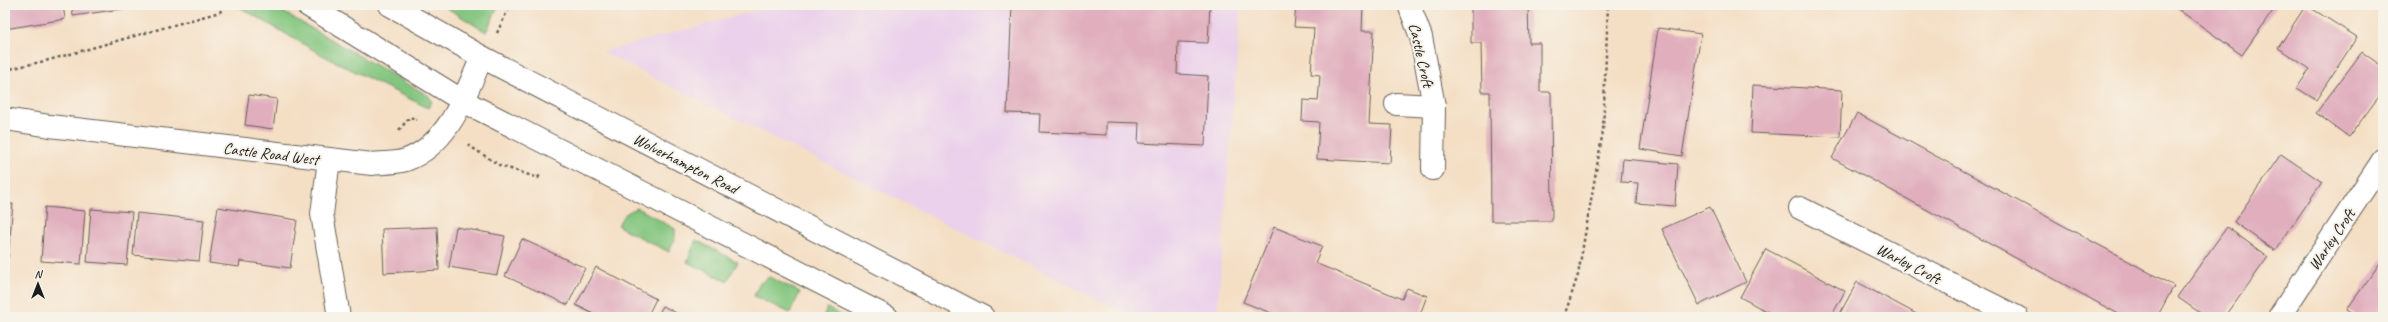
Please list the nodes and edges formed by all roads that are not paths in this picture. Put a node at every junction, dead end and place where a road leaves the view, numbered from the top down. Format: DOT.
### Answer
graph roads {
  1 [pos="307,5"];
  2 [pos="390,5"];
  3 [pos="1409,5"];
  4 [pos="482,57"];
  5 [pos="463,101"];
  6 [pos="1396,104"];
  7 [pos="1434,106"];
  8 [pos="5,119"];
  9 [pos="329,160"];
  10 [pos="2383,160"];
  11 [pos="1434,169"];
  12 [pos="1800,208"];
  13 [pos="339,317"];
  14 [pos="887,317"];
  15 [pos="983,317"];
  16 [pos="2017,317"];
  17 [pos="2279,317"];
  1 -- 5 [label="main road"];
  2 -- 4 [label="main road, Wolverhampton Road"];
  3 -- 7 [label="main road, Castle Croft"];
  4 -- 5 [label="main road, Castle Road West"];
  4 -- 15 [label="main road, Wolverhampton Road"];
  5 -- 9 [label="main road, Castle Road West"];
  5 -- 14 [label="main road"];
  6 -- 7 [label="main road, Castle Croft"];
  7 -- 11 [label="main road, Castle Croft"];
  8 -- 9 [label="main road, Castle Road West"];
  9 -- 13 [label="main road"];
  10 -- 17 [label="main road, Warley Croft"];
  12 -- 16 [label="main road, Warley Croft"];
}
